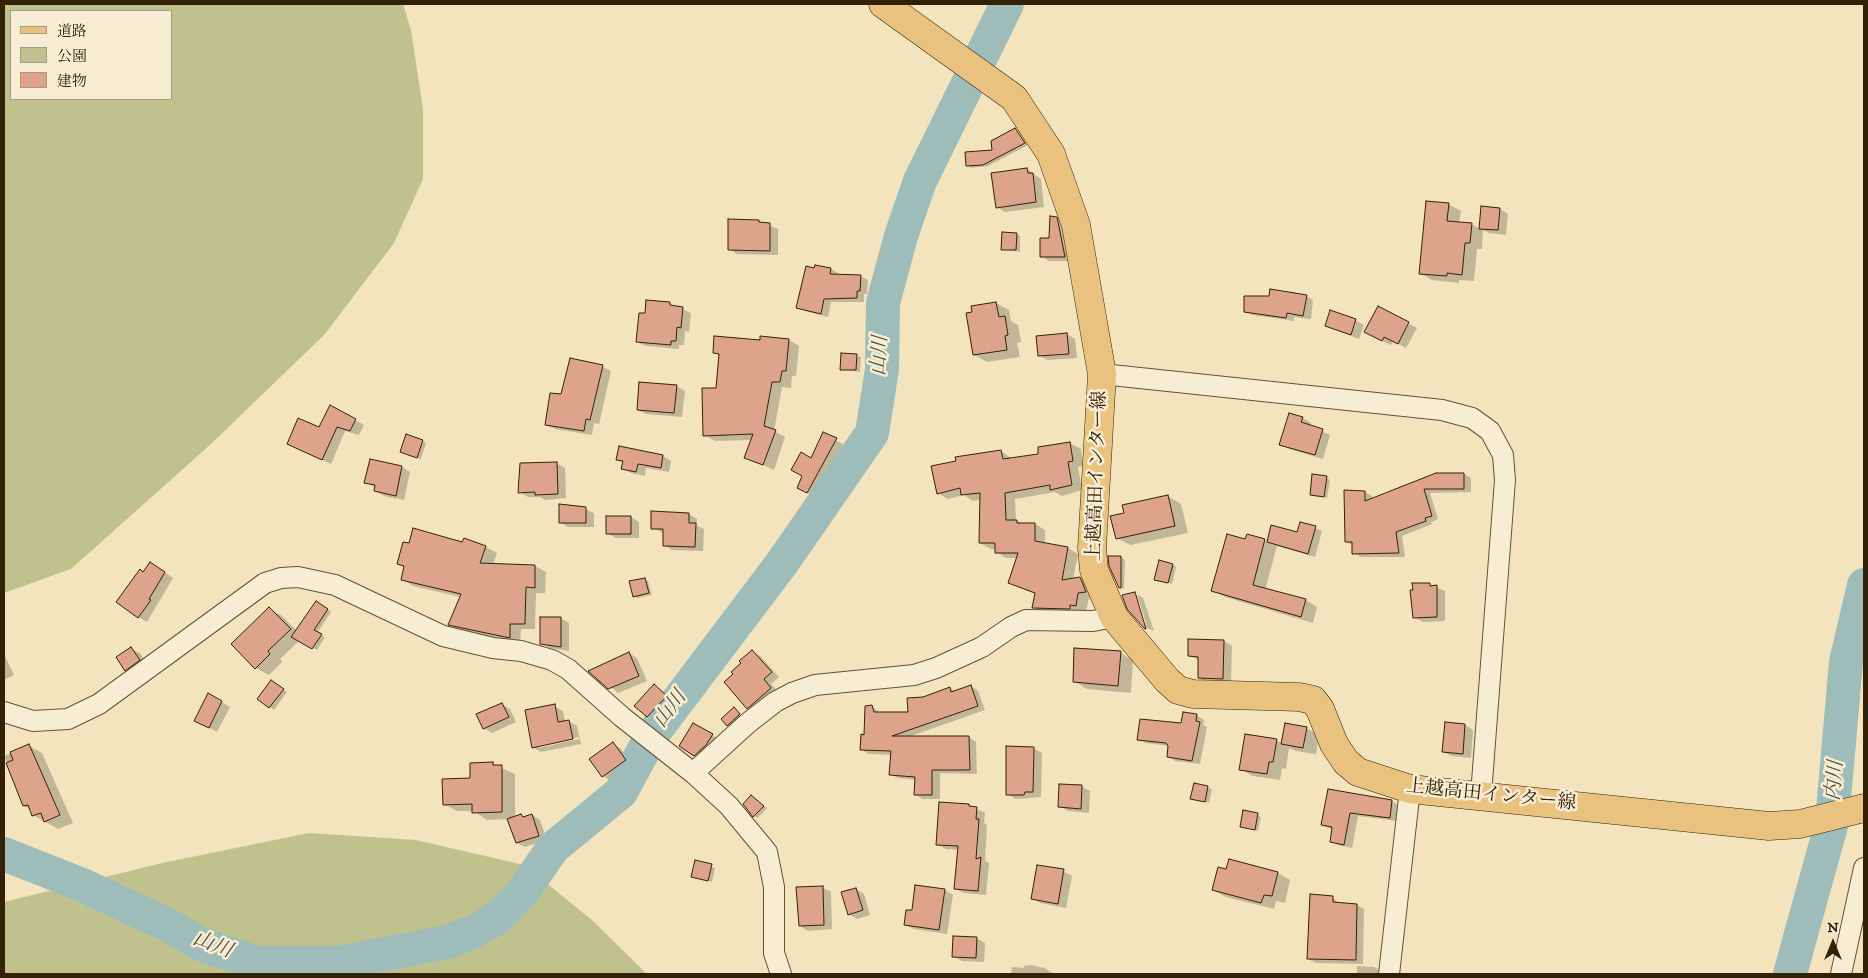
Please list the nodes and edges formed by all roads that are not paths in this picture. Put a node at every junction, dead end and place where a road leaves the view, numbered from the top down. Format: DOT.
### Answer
graph roads {
  1 [pos="883,4"];
  2 [pos="1102,374"];
  3 [pos="1114,617"];
  4 [pos="4,712"];
  5 [pos="693,773"];
  6 [pos="1410,789"];
  7 [pos="1481,795"];
  8 [pos="1864,808"];
  9 [pos="1864,868"];
  10 [pos="781,974"];
  11 [pos="1388,974"];
  12 [pos="1841,974"];
  1 -- 2 [label="main road, 上越高田インター線"];
  2 -- 3 [label="main road, 上越高田インター線"];
  2 -- 7 [label="street"];
  3 -- 5 [label="street"];
  3 -- 6 [label="main road, 上越高田インター線"];
  4 -- 5 [label="street"];
  5 -- 10 [label="street"];
  6 -- 7 [label="main road, 上越高田インター線"];
  6 -- 11 [label="street"];
  7 -- 8 [label="main road, 上越高田インター線"];
  9 -- 12 [label="street"];
}
